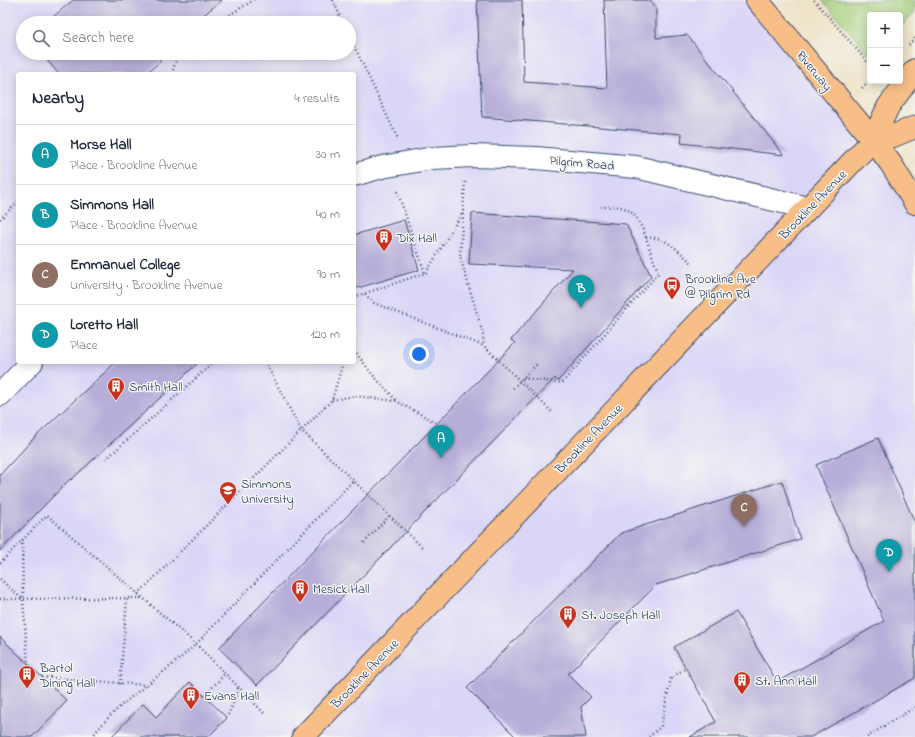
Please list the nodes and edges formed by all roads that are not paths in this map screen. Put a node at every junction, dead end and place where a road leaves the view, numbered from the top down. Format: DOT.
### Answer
graph roads {
  1 [pos="757,0"];
  2 [pos="915,70"];
  3 [pos="915,127"];
  4 [pos="873,140"];
  5 [pos="356,174"];
  6 [pos="915,203"];
  7 [pos="808,208"];
  8 [pos="30,364"];
  9 [pos="0,395"];
  10 [pos="303,737"];
  1 -- 4 [label="main road, Riverway"];
  2 -- 4 [label="main road, Brookline Avenue"];
  3 -- 4 [label="main road"];
  4 -- 6 [label="main road, Riverway"];
  4 -- 7 [label="main road, Brookline Avenue"];
  5 -- 7 [label="street, Pilgrim Road"];
  7 -- 10 [label="main road, Brookline Avenue"];
  8 -- 9 [label="street"];
}
